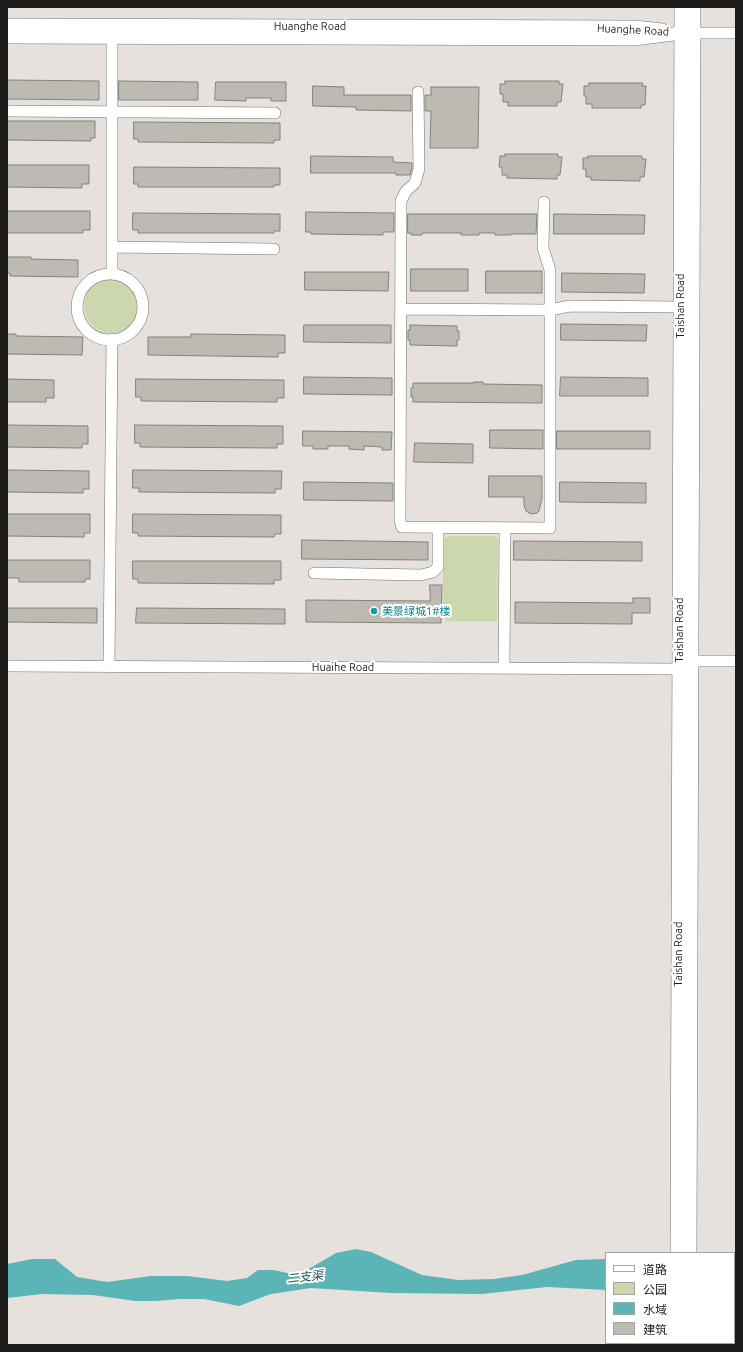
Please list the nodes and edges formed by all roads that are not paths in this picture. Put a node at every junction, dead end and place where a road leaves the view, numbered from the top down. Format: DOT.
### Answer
graph roads {
  1 [pos="681,7"];
  2 [pos="694,7"];
  3 [pos="7,25"];
  4 [pos="688,33"];
  5 [pos="736,33"];
  6 [pos="7,37"];
  7 [pos="112,37"];
  8 [pos="418,92"];
  9 [pos="7,111"];
  10 [pos="112,112"];
  11 [pos="275,113"];
  12 [pos="544,202"];
  13 [pos="112,247"];
  14 [pos="274,249"];
  15 [pos="112,274"];
  16 [pos="680,307"];
  17 [pos="401,309"];
  18 [pos="550,310"];
  19 [pos="112,339"];
  20 [pos="438,527"];
  21 [pos="505,528"];
  22 [pos="314,573"];
  23 [pos="692,661"];
  24 [pos="736,661"];
  25 [pos="7,666"];
  26 [pos="109,666"];
  27 [pos="504,668"];
  28 [pos="679,669"];
  29 [pos="684,1239"];
  30 [pos="678,1252"];
  31 [pos="690,1252"];
  1 -- 4 [label="main road, Taishan Road"];
  2 -- 4 [label="main road, Taishan Road"];
  3 -- 4 [label="main road, Huanghe Road"];
  4 -- 5 [label="street"];
  4 -- 7 [label="main road, Huanghe Road"];
  4 -- 16 [label="main road, Taishan Road"];
  4 -- 23 [label="main road, Taishan Road"];
  6 -- 7 [label="main road, Huanghe Road"];
  7 -- 10 [label="street"];
  8 -- 17 [label="street"];
  9 -- 10 [label="street"];
  10 -- 11 [label="street"];
  10 -- 13 [label="street"];
  12 -- 18 [label="street"];
  13 -- 14 [label="street"];
  13 -- 15 [label="street"];
  15 -- 19 [label="street"];
  15 -- 19 [label="street"];
  16 -- 18 [label="street"];
  16 -- 28 [label="main road, Taishan Road"];
  17 -- 18 [label="street"];
  17 -- 20 [label="street"];
  18 -- 21 [label="street"];
  19 -- 26 [label="street"];
  20 -- 21 [label="street"];
  20 -- 22 [label="street"];
  21 -- 27 [label="street"];
  23 -- 24 [label="street"];
  23 -- 29 [label="main road, Taishan Road"];
  25 -- 26 [label="street, Huaihe Road"];
  26 -- 27 [label="street, Huaihe Road"];
  27 -- 28 [label="street, Huaihe Road"];
  28 -- 29 [label="main road, Taishan Road"];
  29 -- 30 [label="main road, Taishan Road"];
  29 -- 31 [label="main road, Taishan Road"];
}
